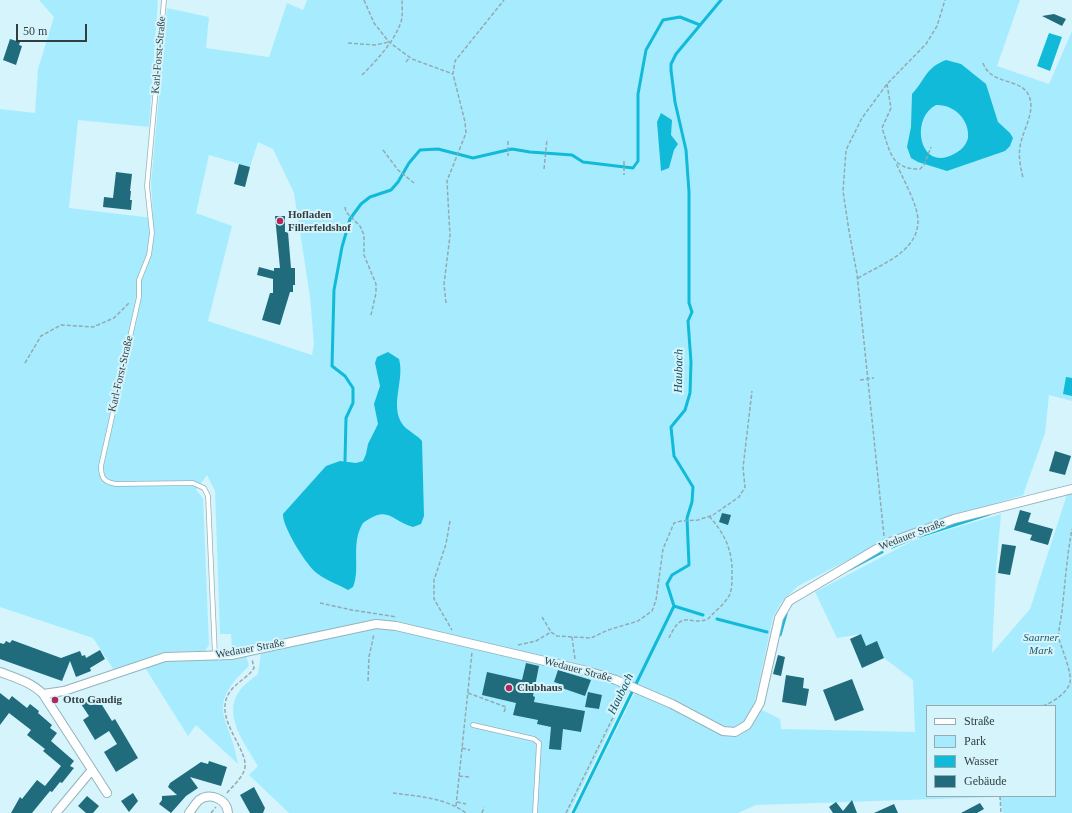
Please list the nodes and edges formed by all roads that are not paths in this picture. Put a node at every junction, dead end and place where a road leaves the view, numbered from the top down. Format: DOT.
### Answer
graph roads {
  1 [pos="164,0"];
  2 [pos="1072,489"];
  3 [pos="215,656"];
  4 [pos="0,672"];
  5 [pos="43,694"];
  6 [pos="473,725"];
  7 [pos="91,771"];
  8 [pos="107,793"];
  9 [pos="56,813"];
  10 [pos="189,813"];
  11 [pos="228,813"];
  12 [pos="535,813"];
  1 -- 3 [label="lane, Karl-Forst-Straße"];
  2 -- 3 [label="street, Wedauer Straße"];
  3 -- 5 [label="street, Wedauer Straße"];
  4 -- 5 [label="street"];
  5 -- 7 [label="street"];
  6 -- 12 [label="lane"];
  7 -- 8 [label="street"];
  7 -- 9 [label="street"];
  10 -- 11 [label="street"];
}
